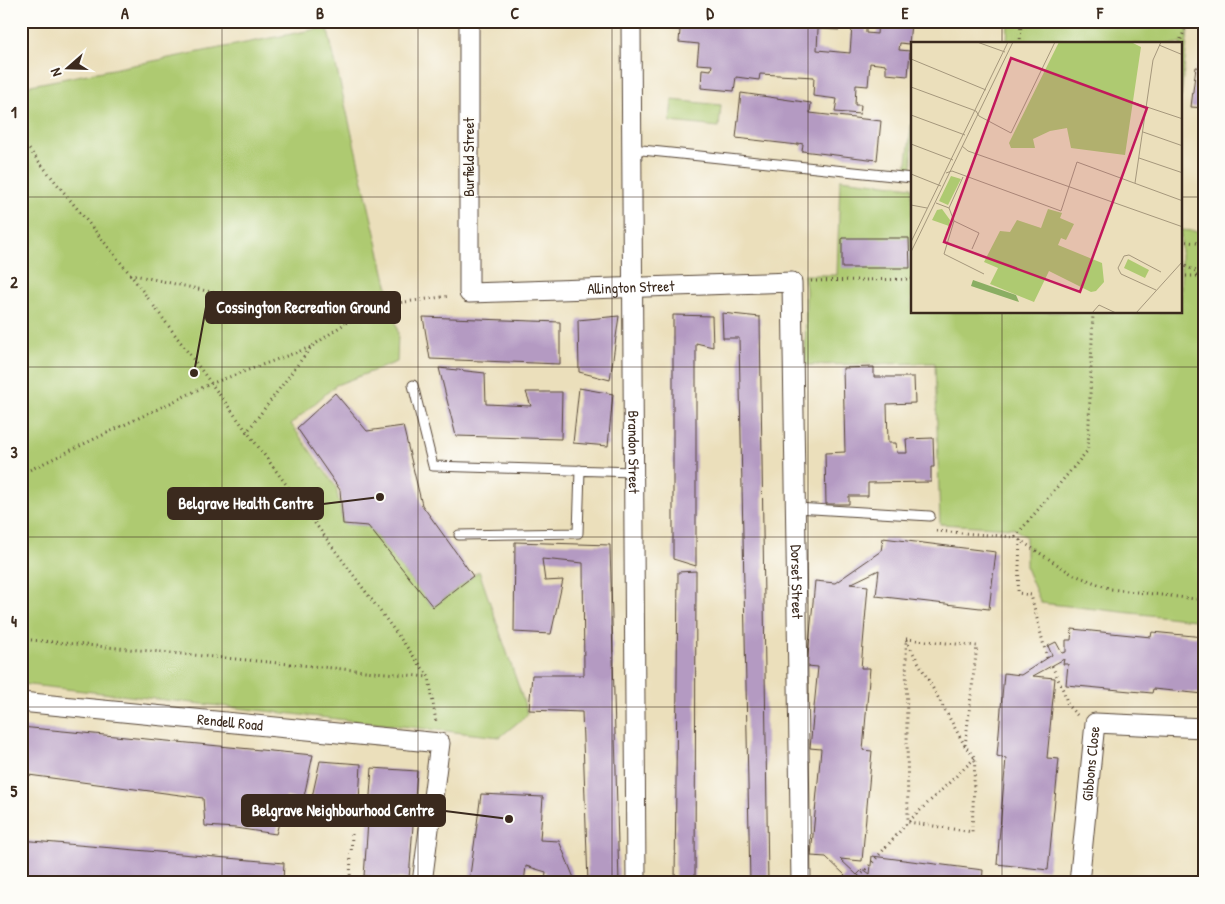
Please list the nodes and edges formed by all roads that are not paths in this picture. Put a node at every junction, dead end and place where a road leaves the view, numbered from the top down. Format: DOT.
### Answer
graph roads {
  1 [pos="469,21"];
  2 [pos="631,21"];
  3 [pos="632,149"];
  4 [pos="911,178"];
  5 [pos="792,282"];
  6 [pos="633,288"];
  7 [pos="469,293"];
  8 [pos="413,385"];
  9 [pos="580,470"];
  10 [pos="635,472"];
  11 [pos="796,508"];
  12 [pos="930,516"];
  13 [pos="459,535"];
  14 [pos="21,702"];
  15 [pos="1204,728"];
  16 [pos="422,883"];
  17 [pos="636,883"];
  18 [pos="801,883"];
  19 [pos="1079,883"];
  1 -- 7 [label="street, Burfield Street"];
  2 -- 3 [label="street, Brandon Street"];
  3 -- 4 [label="lane"];
  3 -- 6 [label="street, Brandon Street"];
  5 -- 6 [label="street, Allington Street"];
  5 -- 11 [label="street, Dorset Street"];
  6 -- 7 [label="street, Allington Street"];
  6 -- 10 [label="street, Brandon Street"];
  8 -- 9 [label="lane"];
  9 -- 10 [label="lane"];
  9 -- 13 [label="lane"];
  10 -- 17 [label="street, Brandon Street"];
  11 -- 12 [label="lane"];
  11 -- 18 [label="street, Dorset Street"];
  14 -- 16 [label="street, Rendell Road"];
  15 -- 19 [label="street, Gibbons Close"];
}
